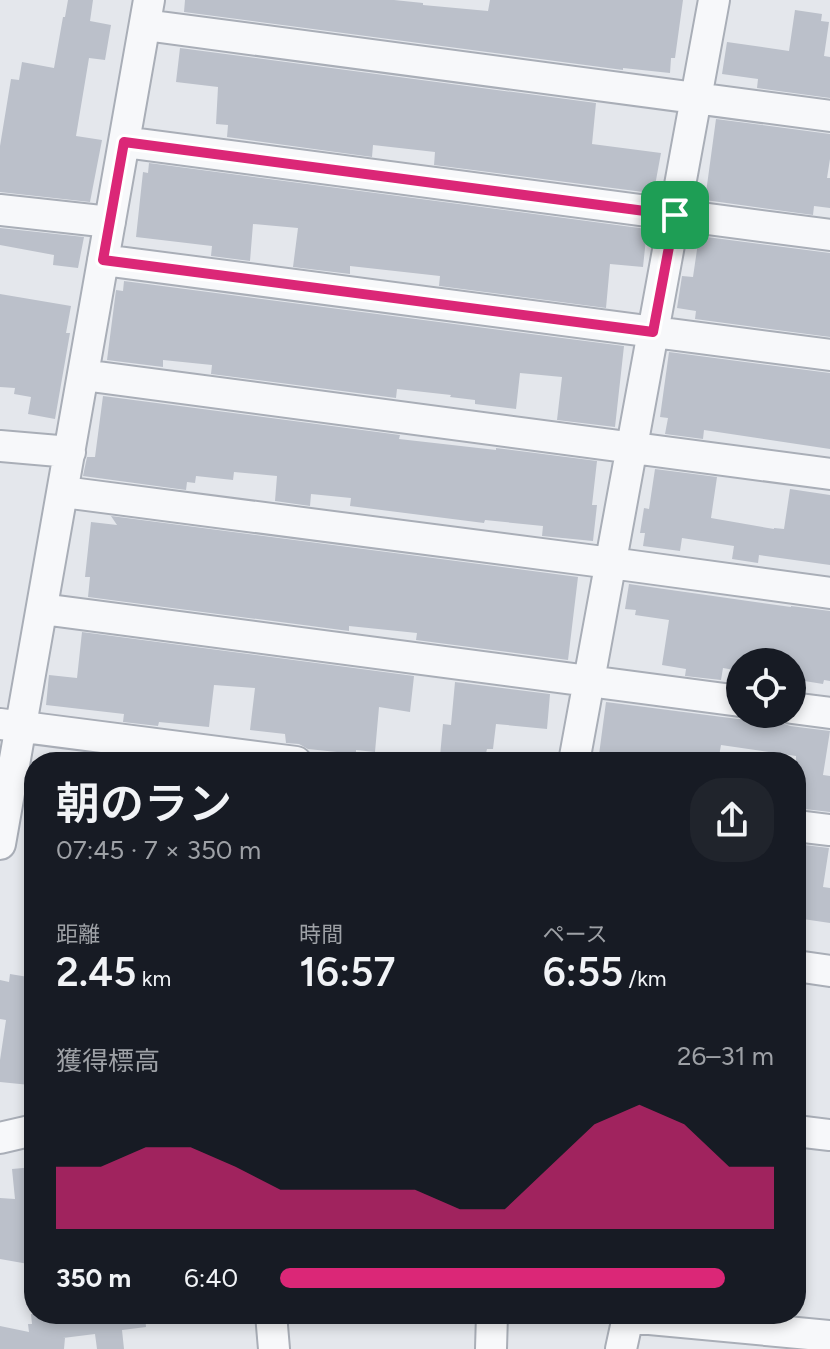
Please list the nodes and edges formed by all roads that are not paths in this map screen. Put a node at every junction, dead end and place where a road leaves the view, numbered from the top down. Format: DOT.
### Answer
graph roads {
  1 [pos="714,0"];
  2 [pos="147,12"];
  3 [pos="696,98"];
  4 [pos="830,116"];
  5 [pos="124,142"];
  6 [pos="0,210"];
  7 [pos="675,215"];
  8 [pos="110,222"];
  9 [pos="830,235"];
  10 [pos="103,260"];
  11 [pos="653,332"];
  12 [pos="830,355"];
  13 [pos="83,375"];
  14 [pos="0,446"];
  15 [pos="632,448"];
  16 [pos="70,452"];
  17 [pos="830,474"];
  18 [pos="63,492"];
  19 [pos="611,563"];
  20 [pos="830,593"];
  21 [pos="42,609"];
  22 [pos="589,681"];
  23 [pos="726,699"];
  24 [pos="806,710"];
  25 [pos="830,713"];
  26 [pos="11,725"];
  27 [pos="219,752"];
  28 [pos="576,752"];
  29 [pos="806,827"];
  30 [pos="830,830"];
  31 [pos="0,844"];
  32 [pos="806,967"];
  33 [pos="830,971"];
  34 [pos="24,1132"];
  35 [pos="806,1132"];
  36 [pos="830,1135"];
  37 [pos="0,1138"];
  38 [pos="272,1324"];
  39 [pos="626,1324"];
  40 [pos="702,1324"];
  41 [pos="491,1328"];
  42 [pos="830,1336"];
  43 [pos="274,1349"];
  44 [pos="469,1349"];
  45 [pos="621,1349"];
  1 -- 3 [label="street"];
  2 -- 3 [label="street"];
  2 -- 5 [label="street"];
  3 -- 4 [label="street"];
  3 -- 7 [label="street"];
  5 -- 7 [label="street"];
  5 -- 8 [label="street"];
  6 -- 8 [label="street"];
  7 -- 9 [label="street"];
  7 -- 11 [label="street"];
  8 -- 10 [label="street"];
  10 -- 11 [label="street"];
  10 -- 13 [label="street"];
  11 -- 12 [label="street"];
  11 -- 15 [label="street"];
  13 -- 15 [label="street"];
  13 -- 16 [label="street"];
  14 -- 16 [label="street"];
  15 -- 17 [label="street"];
  15 -- 19 [label="street"];
  16 -- 18 [label="street"];
  18 -- 19 [label="street"];
  18 -- 21 [label="street"];
  19 -- 20 [label="street"];
  19 -- 22 [label="street"];
  21 -- 22 [label="street"];
  21 -- 26 [label="street"];
  22 -- 23 [label="street"];
  22 -- 28 [label="street"];
  24 -- 25 [label="street"];
  26 -- 27 [label="street"];
  26 -- 31 [label="street"];
  29 -- 30 [label="street"];
  32 -- 33 [label="street"];
  34 -- 37 [label="street"];
  35 -- 36 [label="street"];
  38 -- 43 [label="street"];
  39 -- 45 [label="street"];
  40 -- 42 [label="street"];
  41 -- 44 [label="street"];
}
